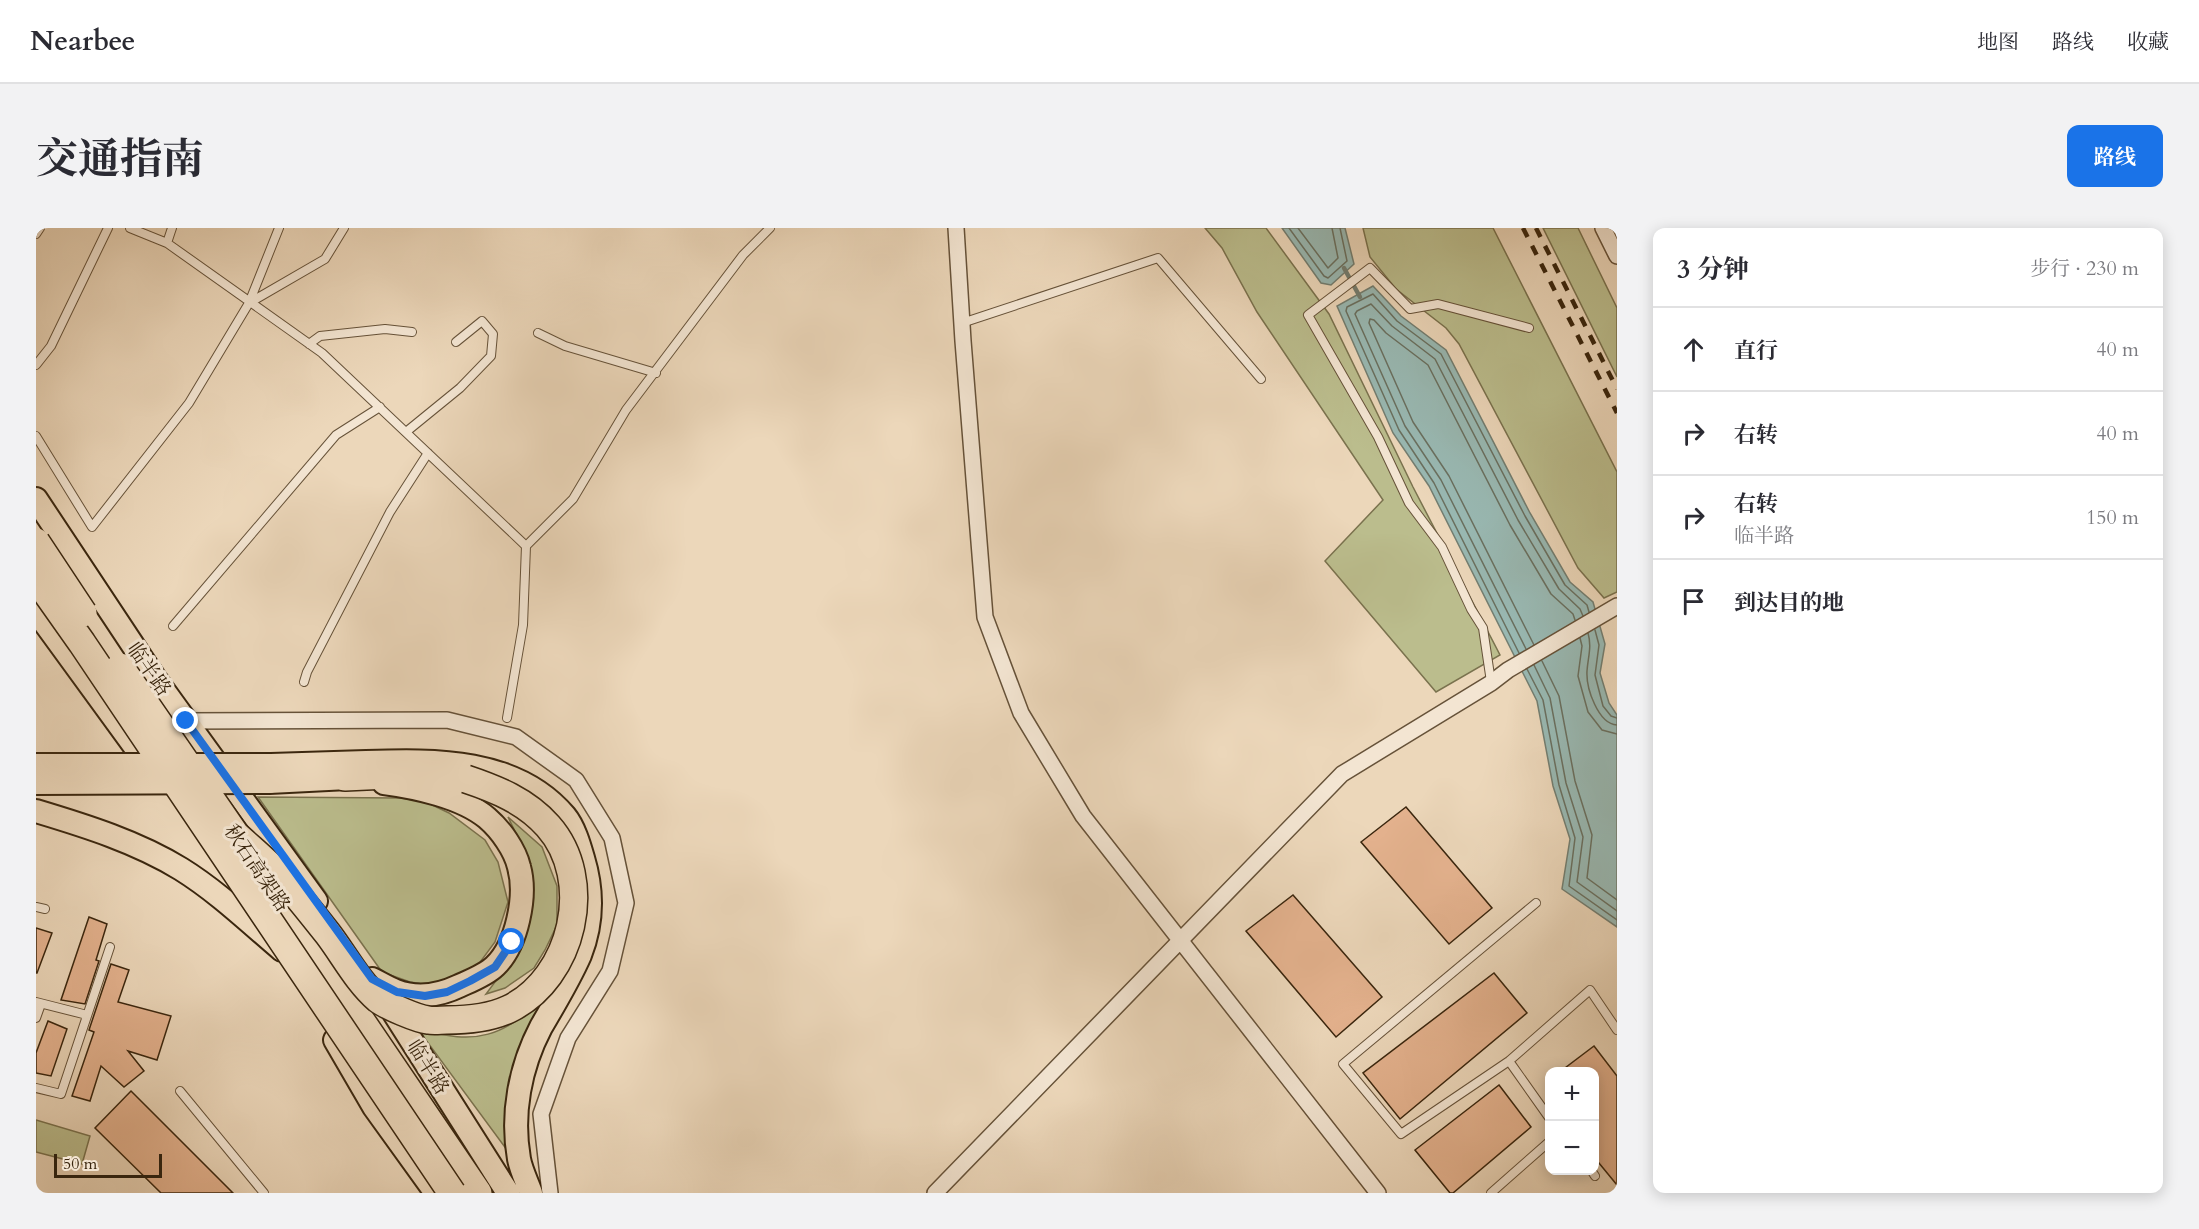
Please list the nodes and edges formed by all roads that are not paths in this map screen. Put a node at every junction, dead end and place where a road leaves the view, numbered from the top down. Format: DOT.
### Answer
graph roads {
  1 [pos="40,228"];
  2 [pos="108,228"];
  3 [pos="130,228"];
  4 [pos="172,228"];
  5 [pos="279,228"];
  6 [pos="344,228"];
  7 [pos="770,228"];
  8 [pos="957,228"];
  9 [pos="1603,228"];
  10 [pos="36,234"];
  11 [pos="167,243"];
  12 [pos="1617,256"];
  13 [pos="249,303"];
  14 [pos="962,323"];
  15 [pos="1529,328"];
  16 [pos="412,332"];
  17 [pos="538,333"];
  18 [pos="456,342"];
  19 [pos="309,344"];
  20 [pos="36,365"];
  21 [pos="656,373"];
  22 [pos="1261,379"];
  23 [pos="380,407"];
  24 [pos="406,432"];
  25 [pos="36,436"];
  26 [pos="428,453"];
  27 [pos="36,499"];
  28 [pos="36,542"];
  29 [pos="526,546"];
  30 [pos="76,560"];
  31 [pos="36,578"];
  32 [pos="36,600"];
  33 [pos="1614,607"];
  34 [pos="36,611"];
  35 [pos="173,626"];
  36 [pos="304,682"];
  37 [pos="1491,683"];
  38 [pos="507,718"];
  39 [pos="186,721"];
  40 [pos="36,765"];
  41 [pos="270,773"];
  42 [pos="345,777"];
  43 [pos="36,783"];
  44 [pos="36,811"];
  45 [pos="236,835"];
  46 [pos="1536,903"];
  47 [pos="36,907"];
  48 [pos="45,909"];
  49 [pos="1180,941"];
  50 [pos="110,947"];
  51 [pos="282,951"];
  52 [pos="372,979"];
  53 [pos="38,1003"];
  54 [pos="87,1015"];
  55 [pos="36,1018"];
  56 [pos="1617,1030"];
  57 [pos="1509,1061"];
  58 [pos="36,1088"];
  59 [pos="180,1091"];
  60 [pos="1545,1112"];
  61 [pos="1545,1145"];
  62 [pos="264,1193"];
  63 [pos="436,1193"];
  64 [pos="452,1193"];
  65 [pos="478,1193"];
  66 [pos="508,1193"];
  67 [pos="531,1193"];
  68 [pos="550,1193"];
  69 [pos="935,1193"];
  70 [pos="1378,1193"];
  71 [pos="1491,1193"];
  1 -- 10 [label="lane"];
  2 -- 20 [label="lane"];
  3 -- 11 [label="lane"];
  4 -- 11 [label="lane"];
  5 -- 13 [label="lane"];
  6 -- 13 [label="lane"];
  7 -- 21 [label="lane"];
  8 -- 14 [label="street"];
  9 -- 12 [label="street"];
  11 -- 13 [label="lane"];
  13 -- 19 [label="lane"];
  13 -- 25 [label="lane"];
  14 -- 22 [label="lane"];
  14 -- 49 [label="street"];
  15 -- 37 [label="lane"];
  16 -- 19 [label="lane"];
  17 -- 21 [label="lane"];
  18 -- 24 [label="lane"];
  19 -- 23 [label="lane"];
  21 -- 29 [label="lane"];
  23 -- 24 [label="lane"];
  23 -- 35 [label="lane"];
  24 -- 26 [label="lane"];
  26 -- 29 [label="lane"];
  26 -- 36 [label="lane"];
  27 -- 30 [label="main road, 临半路"];
  28 -- 45 [label="highway, 秋石高架路, bridge"];
  29 -- 38 [label="lane"];
  30 -- 32 [label="street"];
  30 -- 39 [label="main road, 临半路"];
  31 -- 64 [label="highway, 秋石高架路, bridge"];
  33 -- 37 [label="street"];
  34 -- 51 [label="main road"];
  37 -- 49 [label="street"];
  39 -- 52 [label="main road, 临半路"];
  39 -- 68 [label="street"];
  40 -- 41 [label="main road, bridge"];
  41 -- 42 [label="main road"];
  41 -- 43 [label="main road, bridge"];
  41 -- 67 [label="main road"];
  42 -- 45 [label="highway, bridge"];
  42 -- 52 [label="main road"];
  44 -- 51 [label="main road"];
  45 -- 65 [label="highway, 秋石高架路, bridge"];
  46 -- 57 [label="lane"];
  47 -- 48 [label="lane"];
  49 -- 69 [label="street"];
  49 -- 70 [label="street"];
  50 -- 54 [label="lane"];
  51 -- 63 [label="main road"];
  52 -- 66 [label="main road, 临半路"];
  53 -- 54 [label="lane"];
  53 -- 55 [label="lane"];
  54 -- 58 [label="lane"];
  56 -- 57 [label="lane"];
  57 -- 60 [label="lane"];
  59 -- 62 [label="lane"];
  61 -- 71 [label="lane"];
}
